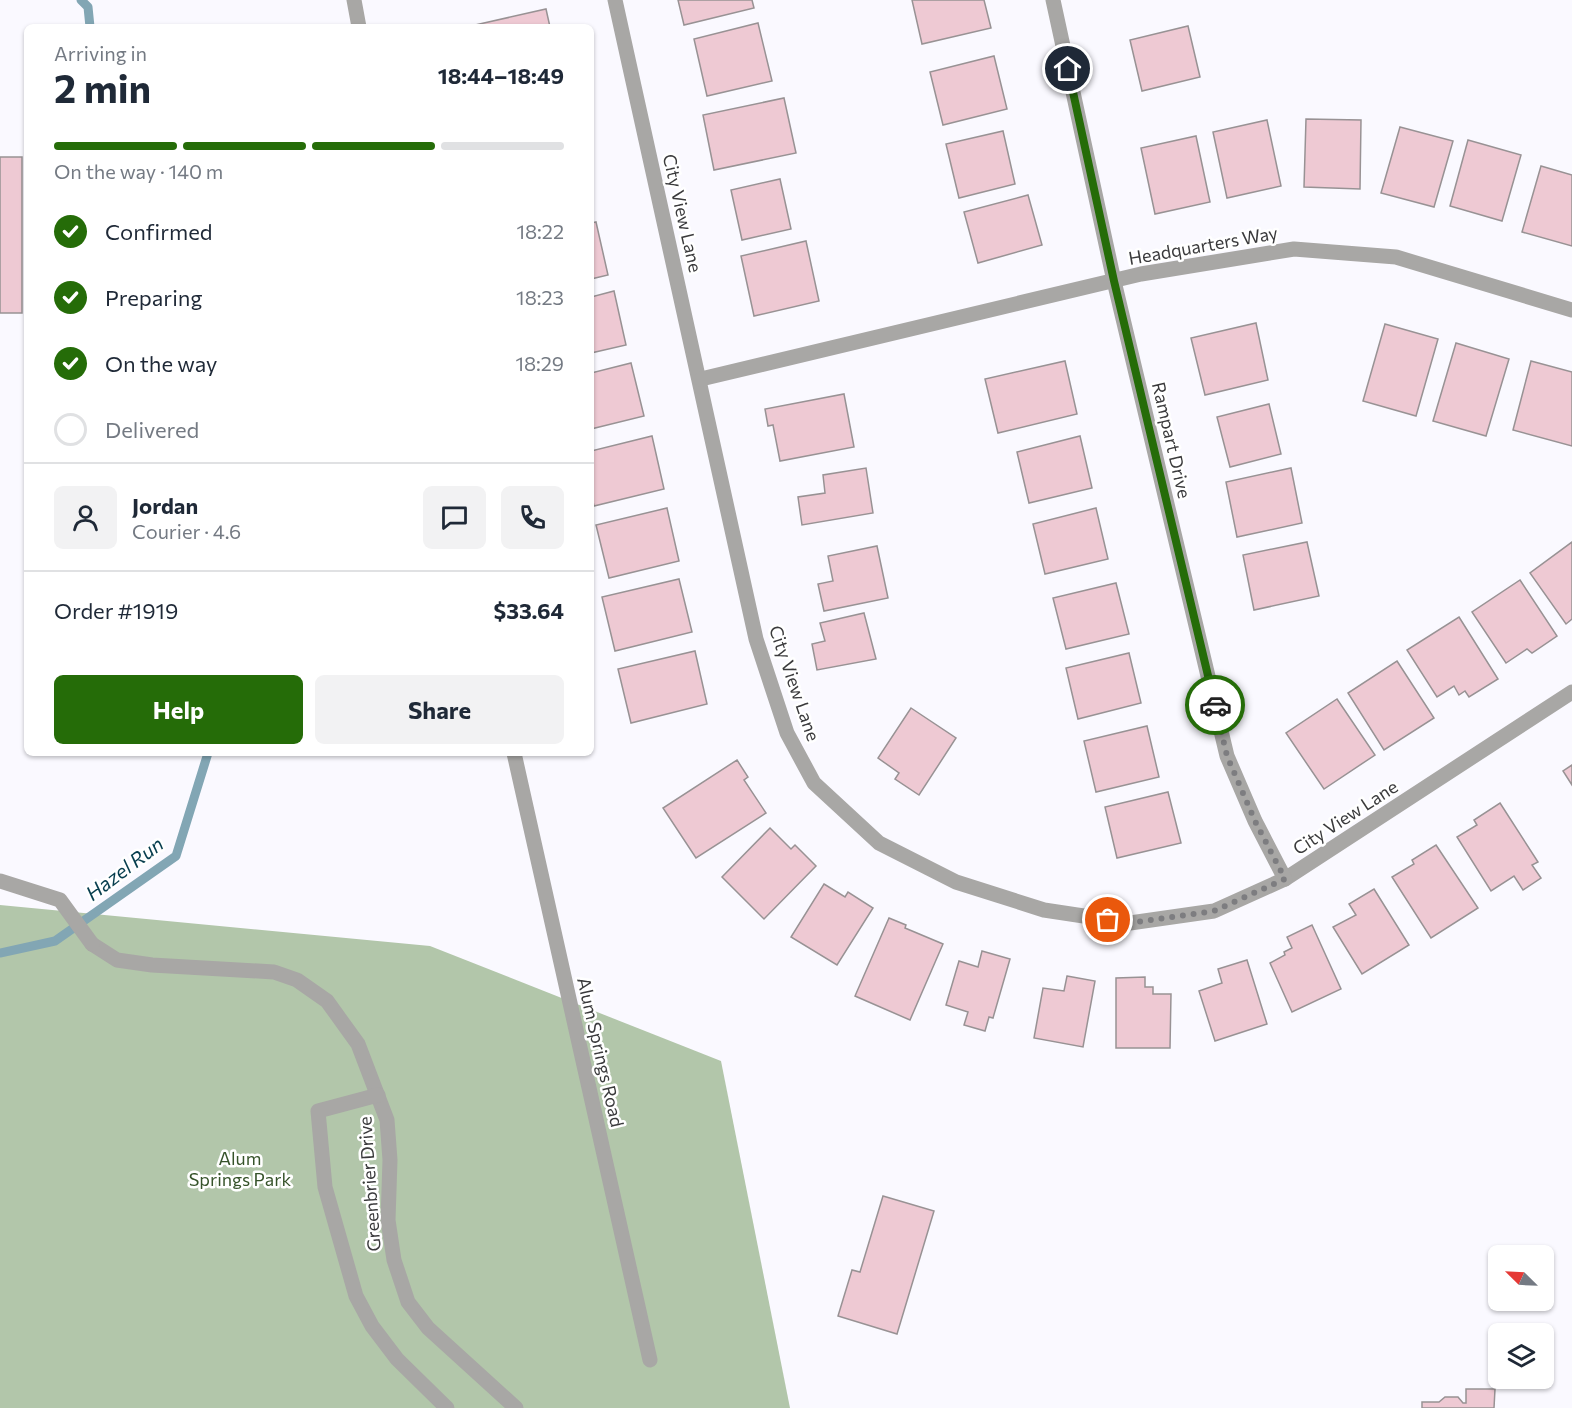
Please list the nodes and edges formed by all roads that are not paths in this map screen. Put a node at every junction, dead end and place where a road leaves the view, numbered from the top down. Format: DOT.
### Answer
graph roads {
  1 [pos="354,0"];
  2 [pos="615,0"];
  3 [pos="1053,0"];
  4 [pos="358,24"];
  5 [pos="1114,281"];
  6 [pos="1572,309"];
  7 [pos="701,379"];
  8 [pos="1572,692"];
  9 [pos="515,756"];
  10 [pos="1285,879"];
  11 [pos="0,881"];
  12 [pos="378,1095"];
  13 [pos="650,1360"];
  14 [pos="447,1408"];
  15 [pos="516,1408"];
  1 -- 4 [label="street"];
  2 -- 7 [label="street, City View Lane"];
  3 -- 5 [label="street, Rampart Drive"];
  5 -- 6 [label="street, Headquarters Way"];
  5 -- 7 [label="street, Headquarters Way"];
  5 -- 10 [label="street, Rampart Drive"];
  7 -- 10 [label="street, City View Lane"];
  8 -- 10 [label="street, City View Lane"];
  9 -- 13 [label="street, Alum Springs Road"];
  11 -- 12 [label="street, Greenbrier Drive"];
  12 -- 14 [label="street"];
  12 -- 15 [label="street, Greenbrier Drive"];
}
